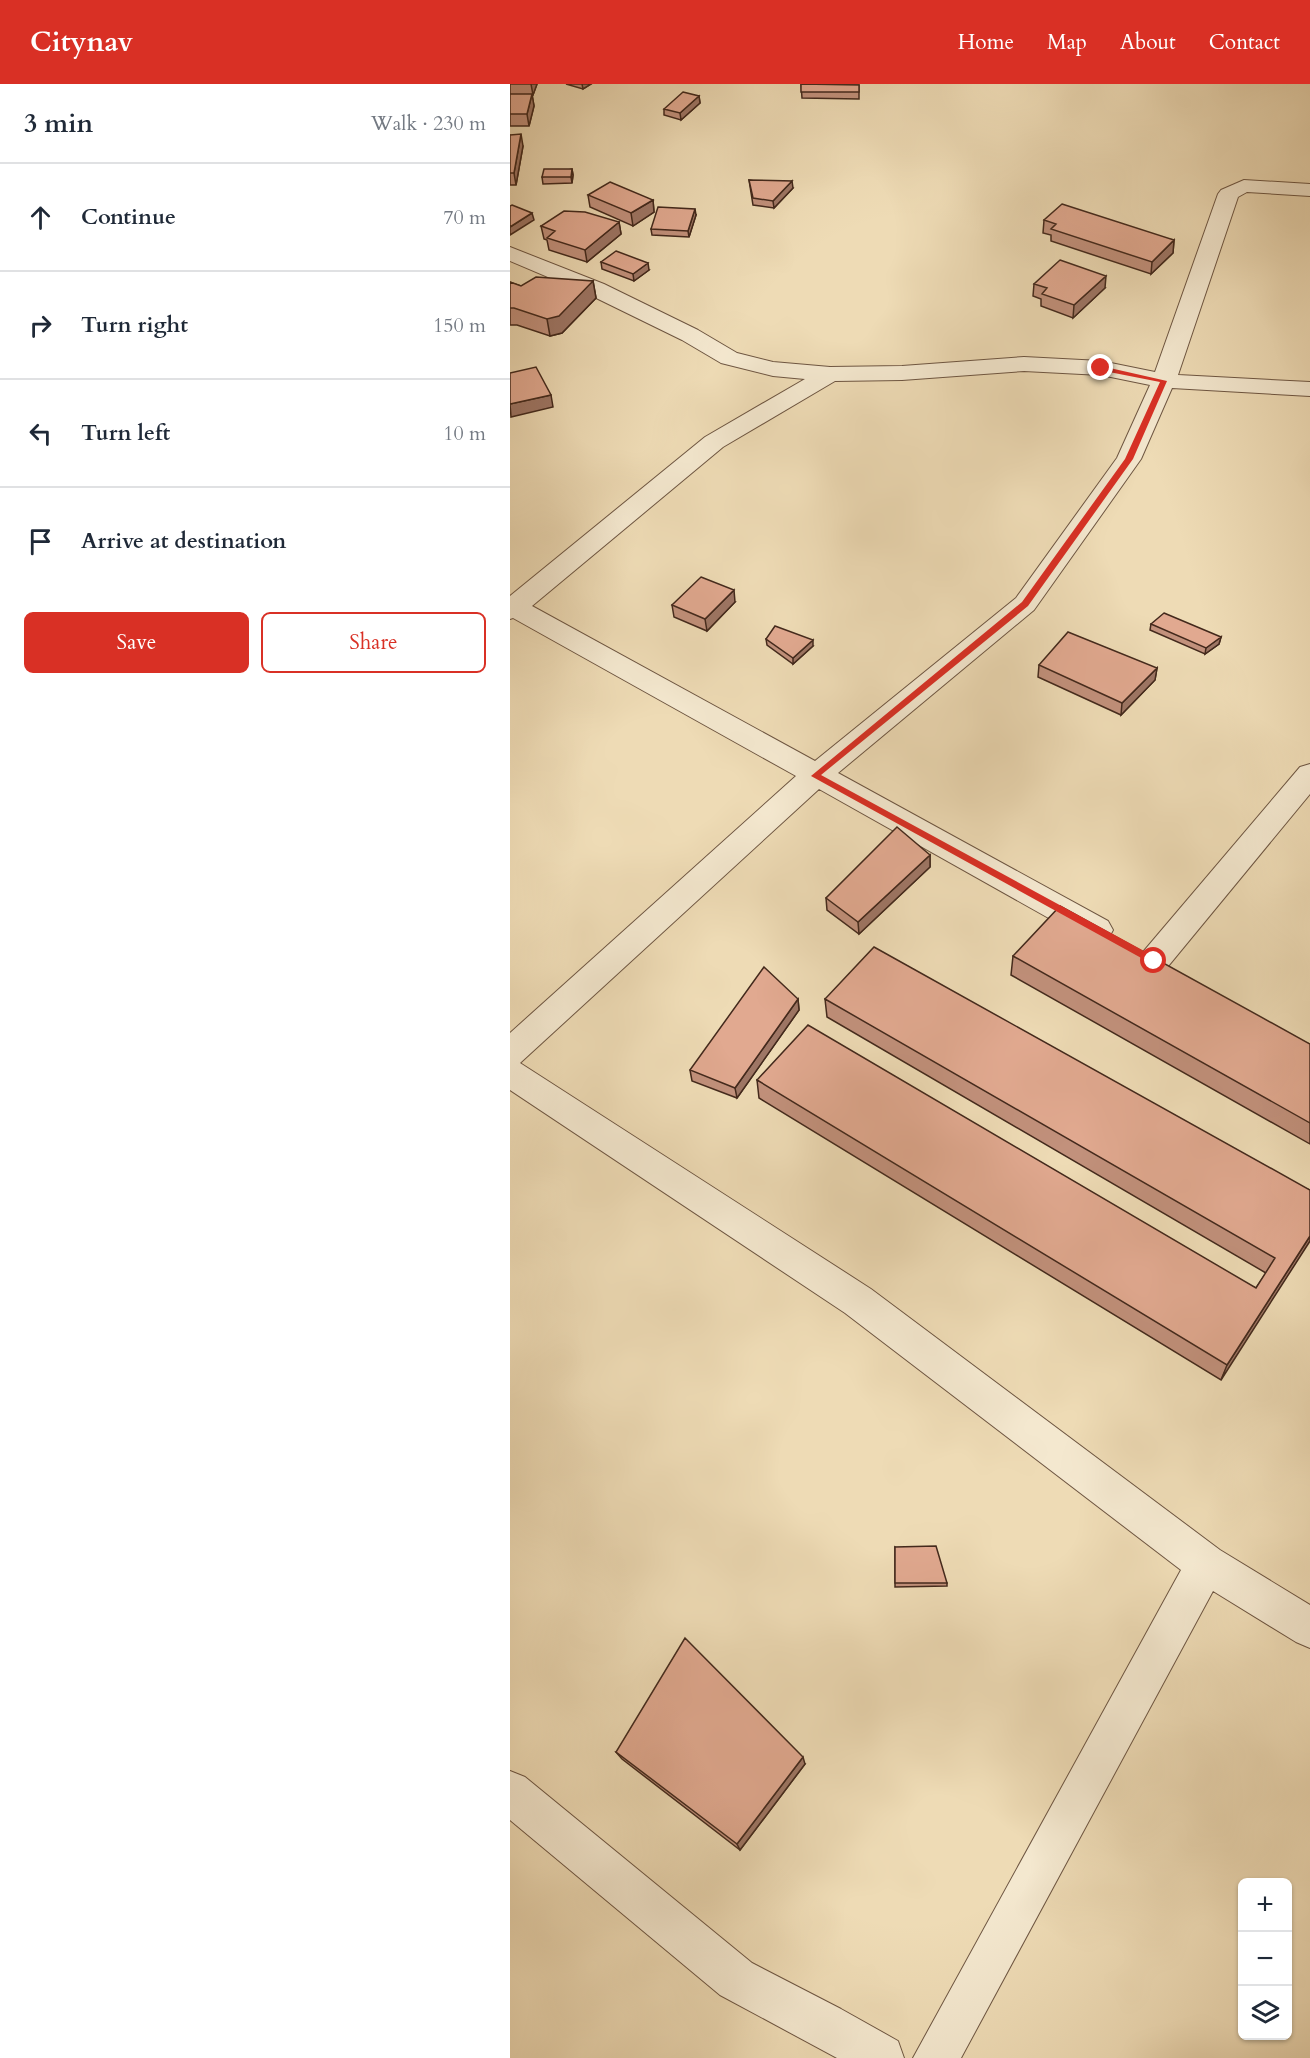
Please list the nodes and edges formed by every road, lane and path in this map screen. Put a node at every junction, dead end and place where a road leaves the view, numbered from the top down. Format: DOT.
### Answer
graph roads {
  1 [pos="1310,190"];
  2 [pos="510,253"];
  3 [pos="830,374"];
  4 [pos="1164,381"];
  5 [pos="1310,389"];
  6 [pos="512,608"];
  7 [pos="1310,774"];
  8 [pos="815,776"];
  9 [pos="510,1053"];
  10 [pos="510,1073"];
  11 [pos="1206,1564"];
  12 [pos="1310,1628"];
  13 [pos="510,1792"];
  14 [pos="881,2058"];
  15 [pos="936,2058"];
  1 -- 4 [label="street"];
  2 -- 3 [label="street"];
  3 -- 4 [label="street"];
  3 -- 6 [label="street"];
  4 -- 5 [label="street"];
  4 -- 8 [label="street"];
  6 -- 8 [label="street"];
  7 -- 8 [label="street"];
  8 -- 9 [label="street"];
  10 -- 11 [label="street"];
  11 -- 12 [label="street"];
  11 -- 15 [label="street"];
  13 -- 14 [label="street"];
}
